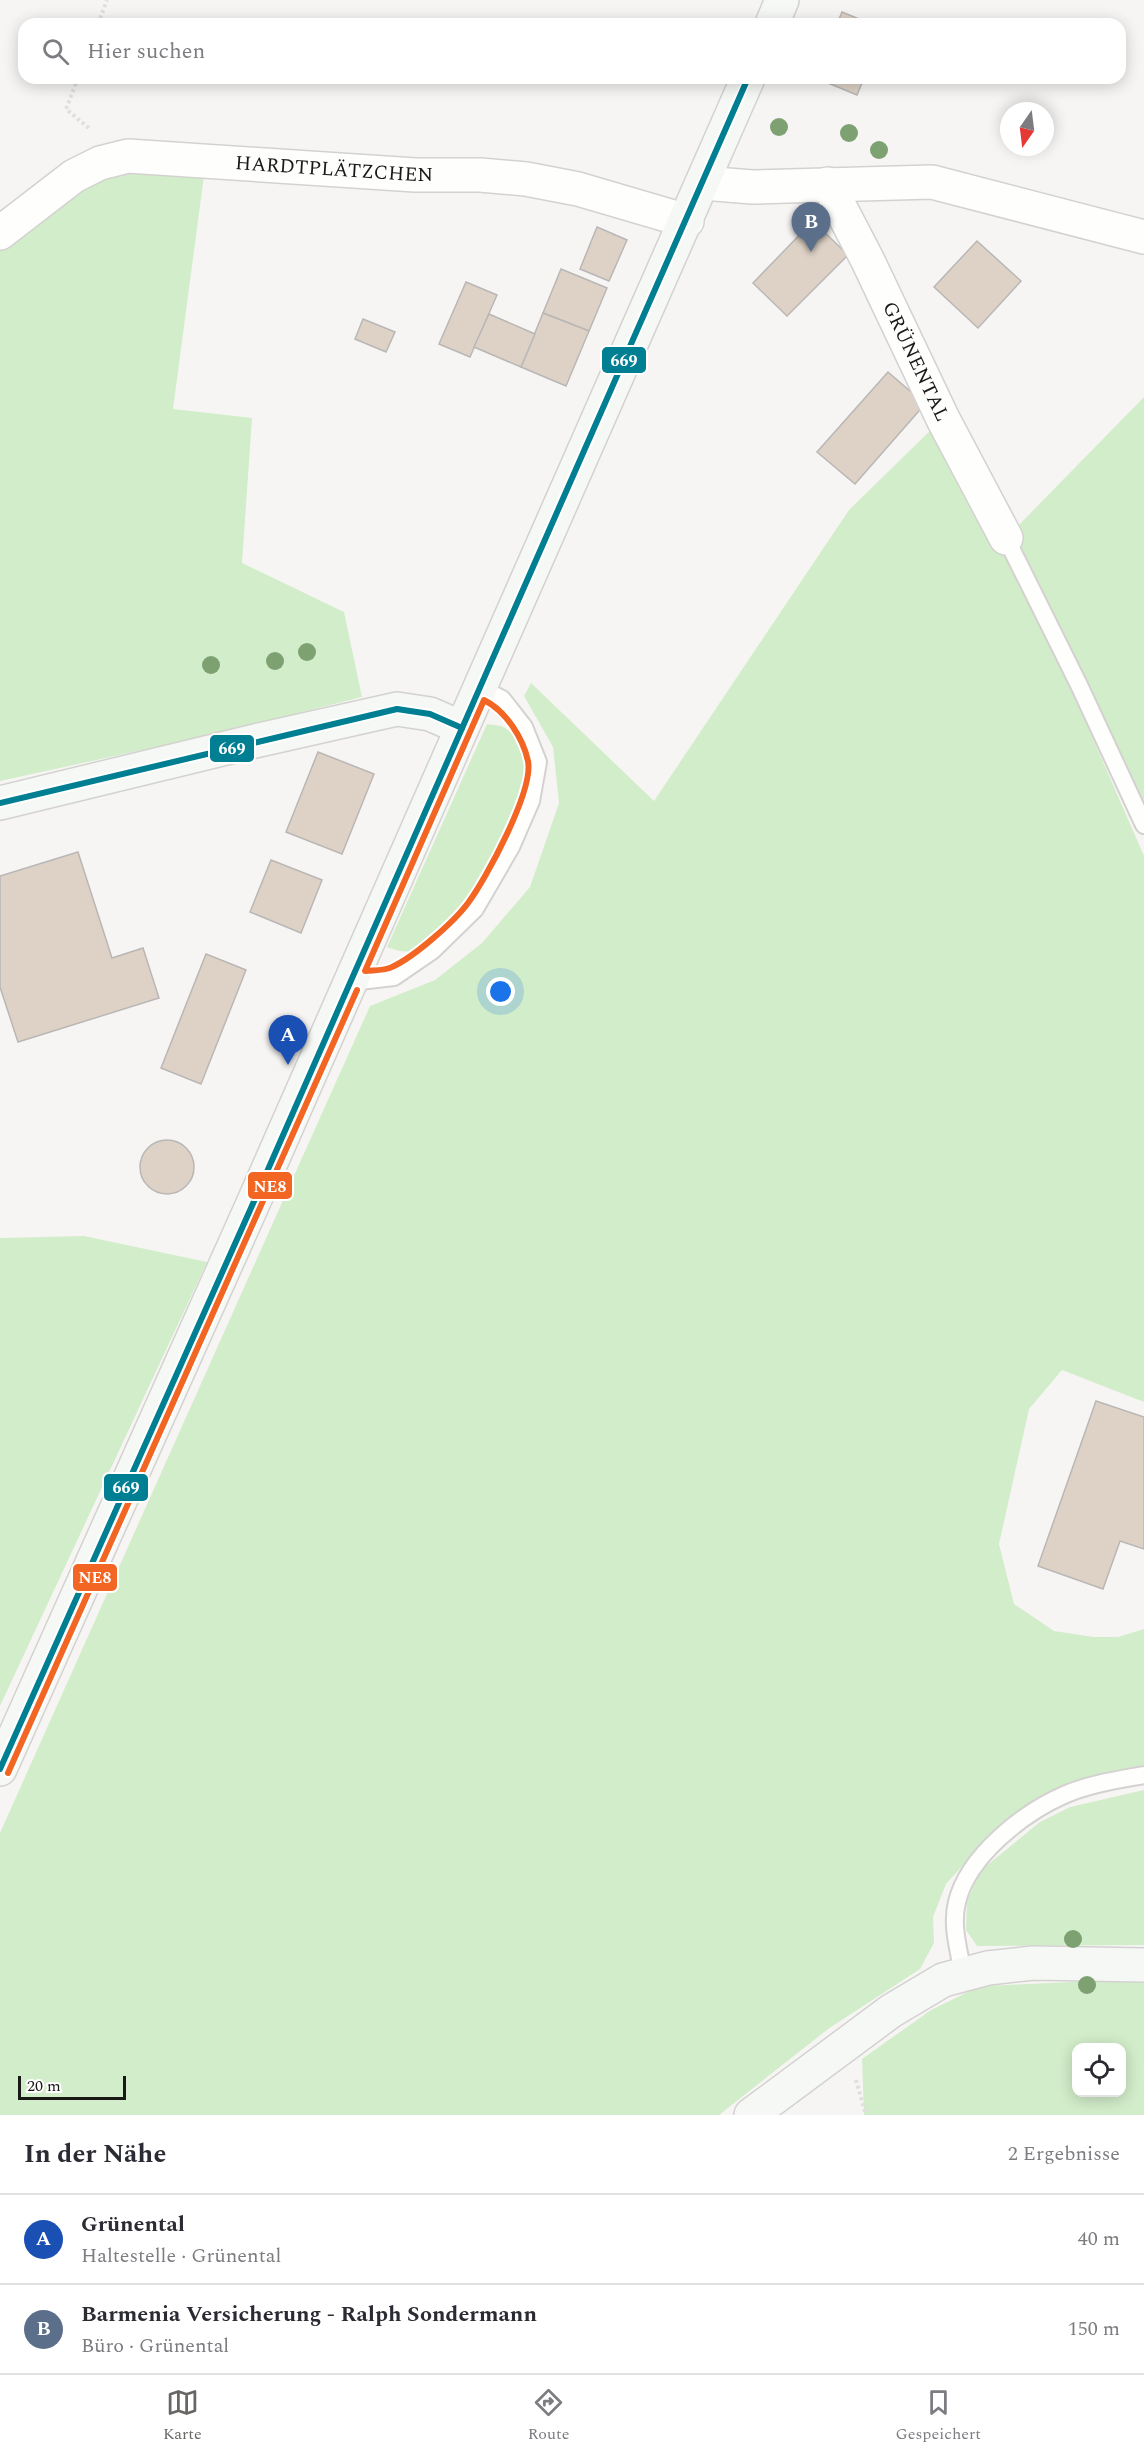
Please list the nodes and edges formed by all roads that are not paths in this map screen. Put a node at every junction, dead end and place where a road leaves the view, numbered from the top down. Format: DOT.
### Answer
graph roads {
  1 [pos="782,0"];
  2 [pos="774,18"];
  3 [pos="745,84"];
  4 [pos="703,183"];
  5 [pos="828,184"];
  6 [pos="687,221"];
  7 [pos="0,233"];
  8 [pos="1144,237"];
  9 [pos="1006,538"];
  10 [pos="480,688"];
  11 [pos="462,728"];
  12 [pos="0,803"];
  13 [pos="1144,825"];
  14 [pos="351,982"];
  15 [pos="0,1769"];
  16 [pos="1144,1774"];
  17 [pos="1144,1965"];
  18 [pos="963,1974"];
  19 [pos="751,2115"];
  1 -- 2 [label="main road"];
  3 -- 4 [label="main road"];
  4 -- 5 [label="street"];
  4 -- 6 [label="main road"];
  5 -- 8 [label="street"];
  5 -- 9 [label="street, GRÜNENTAL"];
  6 -- 7 [label="street, HARDTPLÄTZCHEN"];
  6 -- 10 [label="main road"];
  9 -- 13 [label="lane"];
  10 -- 11 [label="main road"];
  10 -- 14 [label="lane"];
  11 -- 12 [label="main road"];
  11 -- 14 [label="main road"];
  14 -- 15 [label="main road"];
  16 -- 18 [label="lane"];
  17 -- 18 [label="main road"];
  18 -- 19 [label="main road"];
}
